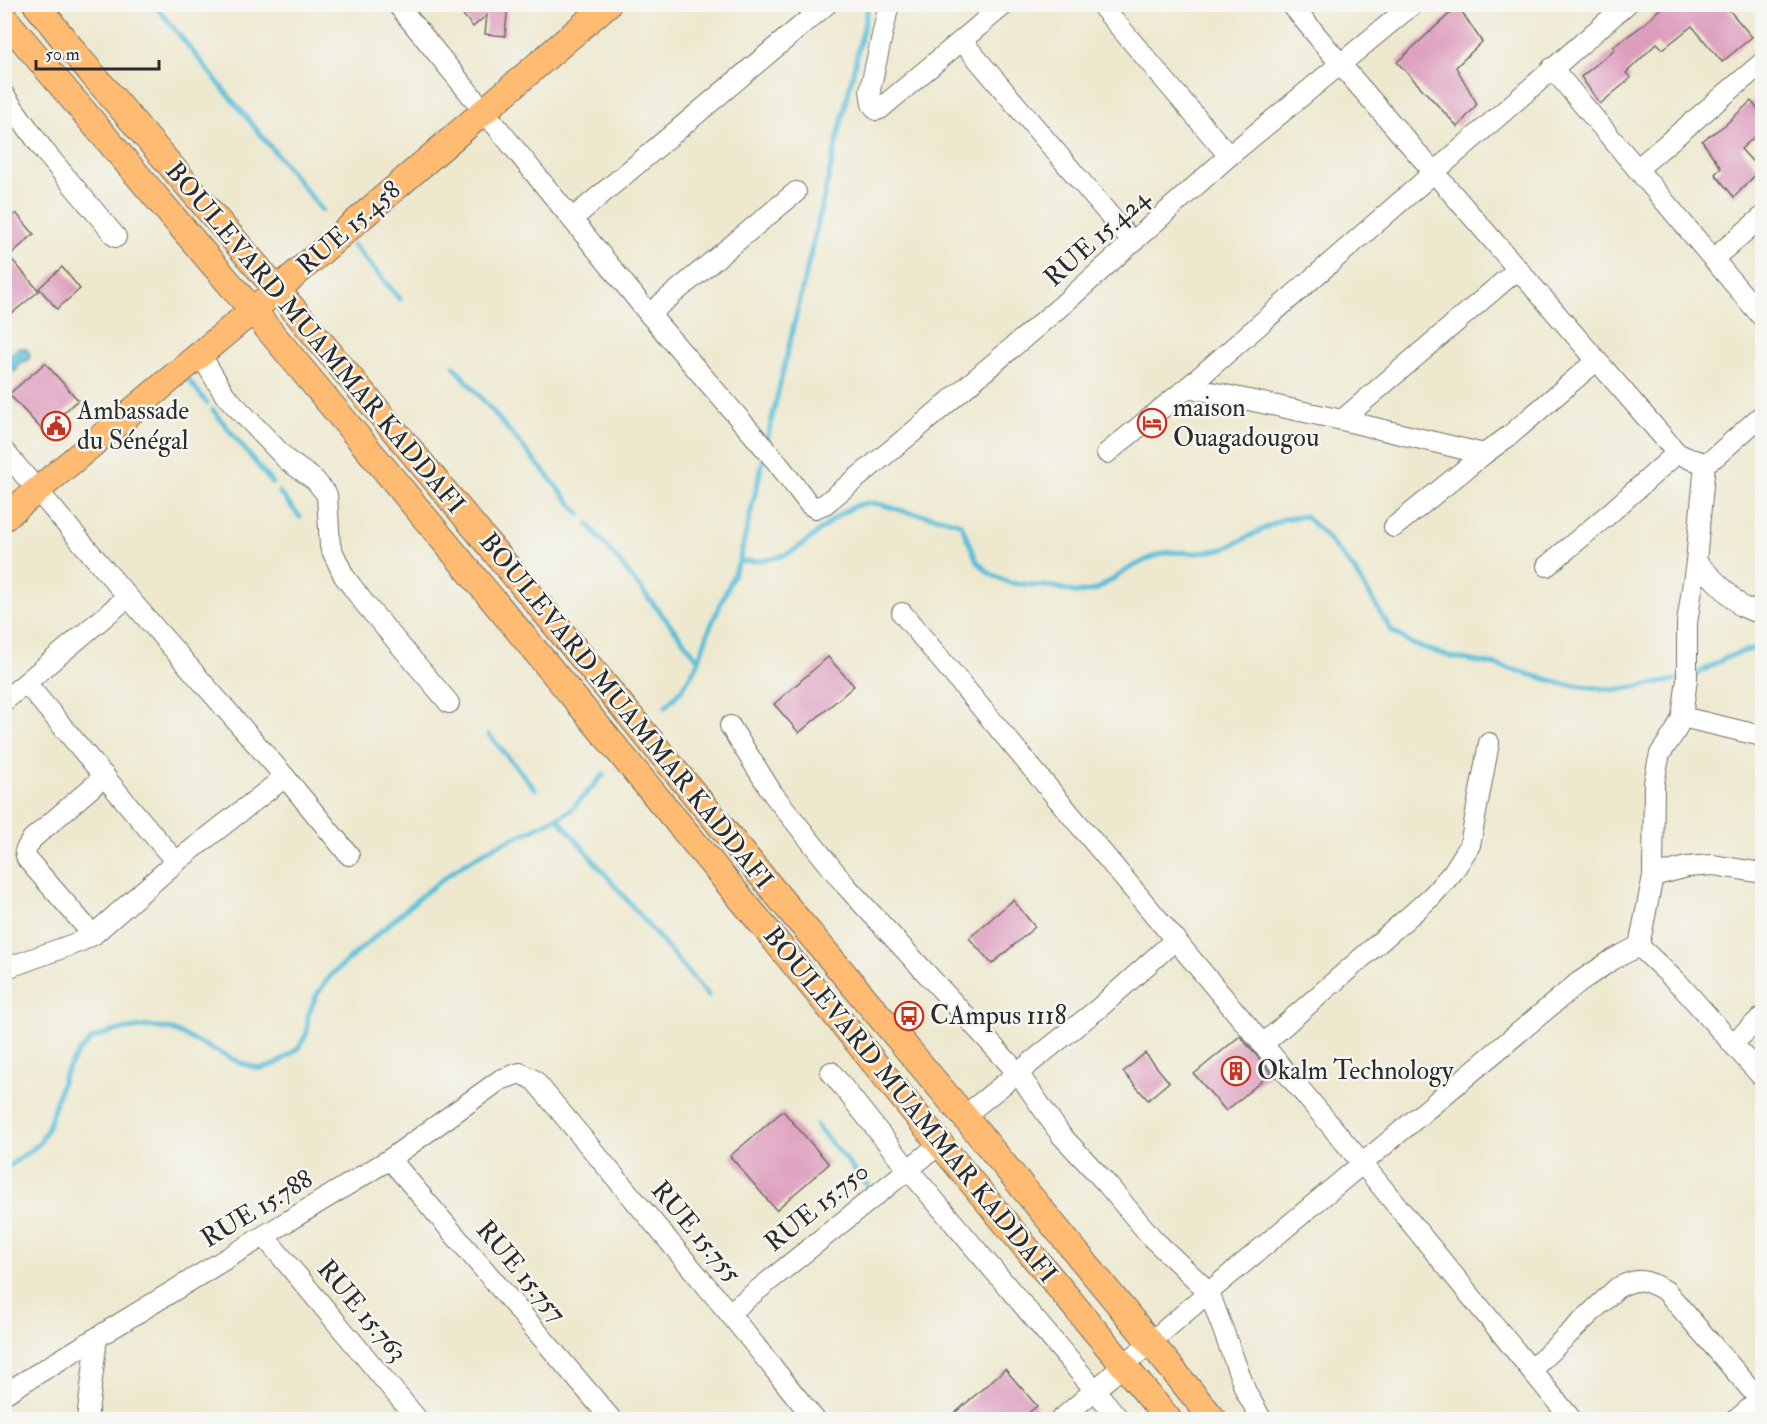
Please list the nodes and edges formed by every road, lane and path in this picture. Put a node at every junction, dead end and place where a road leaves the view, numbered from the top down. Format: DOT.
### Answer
graph roads {
  1 [pos="12,4"];
  2 [pos="36,4"];
  3 [pos="396,4"];
  4 [pos="608,4"];
  5 [pos="827,4"];
  6 [pos="889,4"];
  7 [pos="1005,4"];
  8 [pos="1100,4"];
  9 [pos="1291,4"];
  10 [pos="1413,4"];
  11 [pos="1627,4"];
  12 [pos="4,11"];
  13 [pos="4,18"];
  14 [pos="962,41"];
  15 [pos="1762,63"];
  16 [pos="1341,64"];
  17 [pos="1552,68"];
  18 [pos="4,95"];
  19 [pos="484,111"];
  20 [pos="1229,156"];
  21 [pos="1637,169"];
  22 [pos="1434,172"];
  23 [pos="796,192"];
  24 [pos="1762,217"];
  25 [pos="572,219"];
  26 [pos="116,237"];
  27 [pos="1133,243"];
  28 [pos="1713,259"];
  29 [pos="1518,269"];
  30 [pos="277,290"];
  31 [pos="252,310"];
  32 [pos="649,314"];
  33 [pos="1762,317"];
  34 [pos="200,354"];
  35 [pos="1596,361"];
  36 [pos="1188,387"];
  37 [pos="1762,415"];
  38 [pos="1342,420"];
  39 [pos="4,451"];
  40 [pos="1107,453"];
  41 [pos="1677,453"];
  42 [pos="1484,454"];
  43 [pos="1705,463"];
  44 [pos="38,490"];
  45 [pos="4,518"];
  46 [pos="1394,527"];
  47 [pos="1696,562"];
  48 [pos="1547,566"];
  49 [pos="128,597"];
  50 [pos="1762,608"];
  51 [pos="902,613"];
  52 [pos="27,683"];
  53 [pos="4,701"];
  54 [pos="449,703"];
  55 [pos="1682,717"];
  56 [pos="730,726"];
  57 [pos="1762,736"];
  58 [pos="1489,743"];
  59 [pos="105,776"];
  60 [pos="285,777"];
  61 [pos="349,855"];
  62 [pos="176,862"];
  63 [pos="1762,873"];
  64 [pos="1653,876"];
  65 [pos="93,935"];
  66 [pos="1176,939"];
  67 [pos="1639,946"];
  68 [pos="4,969"];
  69 [pos="1762,1017"];
  70 [pos="1733,1043"];
  71 [pos="1262,1045"];
  72 [pos="831,1072"];
  73 [pos="1018,1073"];
  74 [pos="1762,1077"];
  75 [pos="534,1080"];
  76 [pos="964,1116"];
  77 [pos="940,1144"];
  78 [pos="390,1159"];
  79 [pos="1362,1163"];
  80 [pos="908,1169"];
  81 [pos="264,1236"];
  82 [pos="1209,1292"];
  83 [pos="729,1313"];
  84 [pos="96,1338"];
  85 [pos="1150,1343"];
  86 [pos="1124,1366"];
  87 [pos="1532,1369"];
  88 [pos="1095,1390"];
  89 [pos="4,1394"];
  90 [pos="1761,1399"];
  91 [pos="87,1419"];
  92 [pos="418,1419"];
  93 [pos="612,1419"];
  94 [pos="815,1419"];
  95 [pos="1060,1419"];
  96 [pos="1120,1419"];
  97 [pos="1169,1419"];
  98 [pos="1214,1419"];
  99 [pos="1262,1419"];
  100 [pos="1572,1419"];
  101 [pos="1736,1419"];
  1 -- 12 [label="street"];
  2 -- 30 [label="main road, BOULEVARD MUAMMAR KADDAFI"];
  3 -- 19 [label="street"];
  4 -- 19 [label="main road, RUE 15.458"];
  5 -- 25 [label="street"];
  6 -- 14 [label="street"];
  7 -- 14 [label="street"];
  8 -- 20 [label="street"];
  9 -- 16 [label="street"];
  10 -- 16 [label="street, RUE 15.424"];
  11 -- 17 [label="street"];
  13 -- 31 [label="main road, BOULEVARD MUAMMAR KADDAFI"];
  14 -- 27 [label="street"];
  15 -- 21 [label="street"];
  16 -- 20 [label="street, RUE 15.424"];
  16 -- 22 [label="street"];
  17 -- 21 [label="street"];
  17 -- 22 [label="street"];
  18 -- 26 [label="street"];
  19 -- 25 [label="street"];
  19 -- 30 [label="main road, RUE 15.458"];
  20 -- 27 [label="street, RUE 15.424"];
  21 -- 28 [label="street"];
  22 -- 29 [label="street"];
  22 -- 36 [label="street"];
  23 -- 32 [label="street"];
  24 -- 28 [label="street"];
  25 -- 32 [label="street"];
  27 -- 32 [label="street, RUE 15.424"];
  28 -- 33 [label="street"];
  29 -- 35 [label="street"];
  29 -- 38 [label="street"];
  30 -- 31 [label="main road, RUE 15.458"];
  30 -- 76 [label="main road, BOULEVARD MUAMMAR KADDAFI"];
  31 -- 34 [label="main road, RUE 15.458"];
  31 -- 77 [label="main road, BOULEVARD MUAMMAR KADDAFI"];
  34 -- 44 [label="main road, RUE 15.458"];
  34 -- 54 [label="street"];
  35 -- 41 [label="street"];
  35 -- 42 [label="street"];
  36 -- 38 [label="street"];
  36 -- 40 [label="street"];
  37 -- 43 [label="street"];
  38 -- 42 [label="street"];
  39 -- 44 [label="street"];
  41 -- 43 [label="street"];
  41 -- 48 [label="street"];
  42 -- 46 [label="street"];
  43 -- 47 [label="street"];
  44 -- 45 [label="main road, RUE 15.458"];
  44 -- 49 [label="street"];
  47 -- 50 [label="street"];
  47 -- 55 [label="street"];
  49 -- 52 [label="street"];
  49 -- 60 [label="street"];
  51 -- 66 [label="street"];
  52 -- 53 [label="street"];
  52 -- 59 [label="street"];
  55 -- 57 [label="street"];
  55 -- 64 [label="street"];
  56 -- 73 [label="street"];
  58 -- 71 [label="street"];
  59 -- 62 [label="street"];
  59 -- 65 [label="street"];
  60 -- 61 [label="street"];
  60 -- 62 [label="street"];
  62 -- 65 [label="street"];
  63 -- 64 [label="street"];
  64 -- 67 [label="street"];
  65 -- 68 [label="street"];
  66 -- 71 [label="street"];
  66 -- 73 [label="street"];
  67 -- 70 [label="street"];
  67 -- 79 [label="street"];
  69 -- 70 [label="street"];
  70 -- 74 [label="street"];
  71 -- 79 [label="street"];
  72 -- 80 [label="street"];
  73 -- 76 [label="street"];
  73 -- 82 [label="street"];
  75 -- 78 [label="street, RUE 15.788"];
  75 -- 83 [label="street, RUE 15.755"];
  76 -- 85 [label="main road, BOULEVARD MUAMMAR KADDAFI"];
  77 -- 80 [label="street, RUE 15.750"];
  77 -- 86 [label="main road, BOULEVARD MUAMMAR KADDAFI"];
  78 -- 81 [label="street, RUE 15.788"];
  78 -- 93 [label="street, RUE 15.757"];
  79 -- 82 [label="street"];
  79 -- 87 [label="street"];
  80 -- 83 [label="street, RUE 15.750"];
  80 -- 88 [label="street"];
  81 -- 84 [label="street, RUE 15.788"];
  81 -- 92 [label="street, RUE 15.763"];
  82 -- 85 [label="street"];
  82 -- 99 [label="street"];
  83 -- 94 [label="street, RUE 15.755"];
  84 -- 89 [label="street, RUE 15.788"];
  84 -- 91 [label="street"];
  85 -- 86 [label="street"];
  85 -- 98 [label="main road, BOULEVARD MUAMMAR KADDAFI"];
  86 -- 88 [label="street"];
  86 -- 97 [label="main road, BOULEVARD MUAMMAR KADDAFI"];
  87 -- 90 [label="street"];
  87 -- 100 [label="street"];
  88 -- 95 [label="street"];
  88 -- 96 [label="street"];
  90 -- 101 [label="street"];
}
